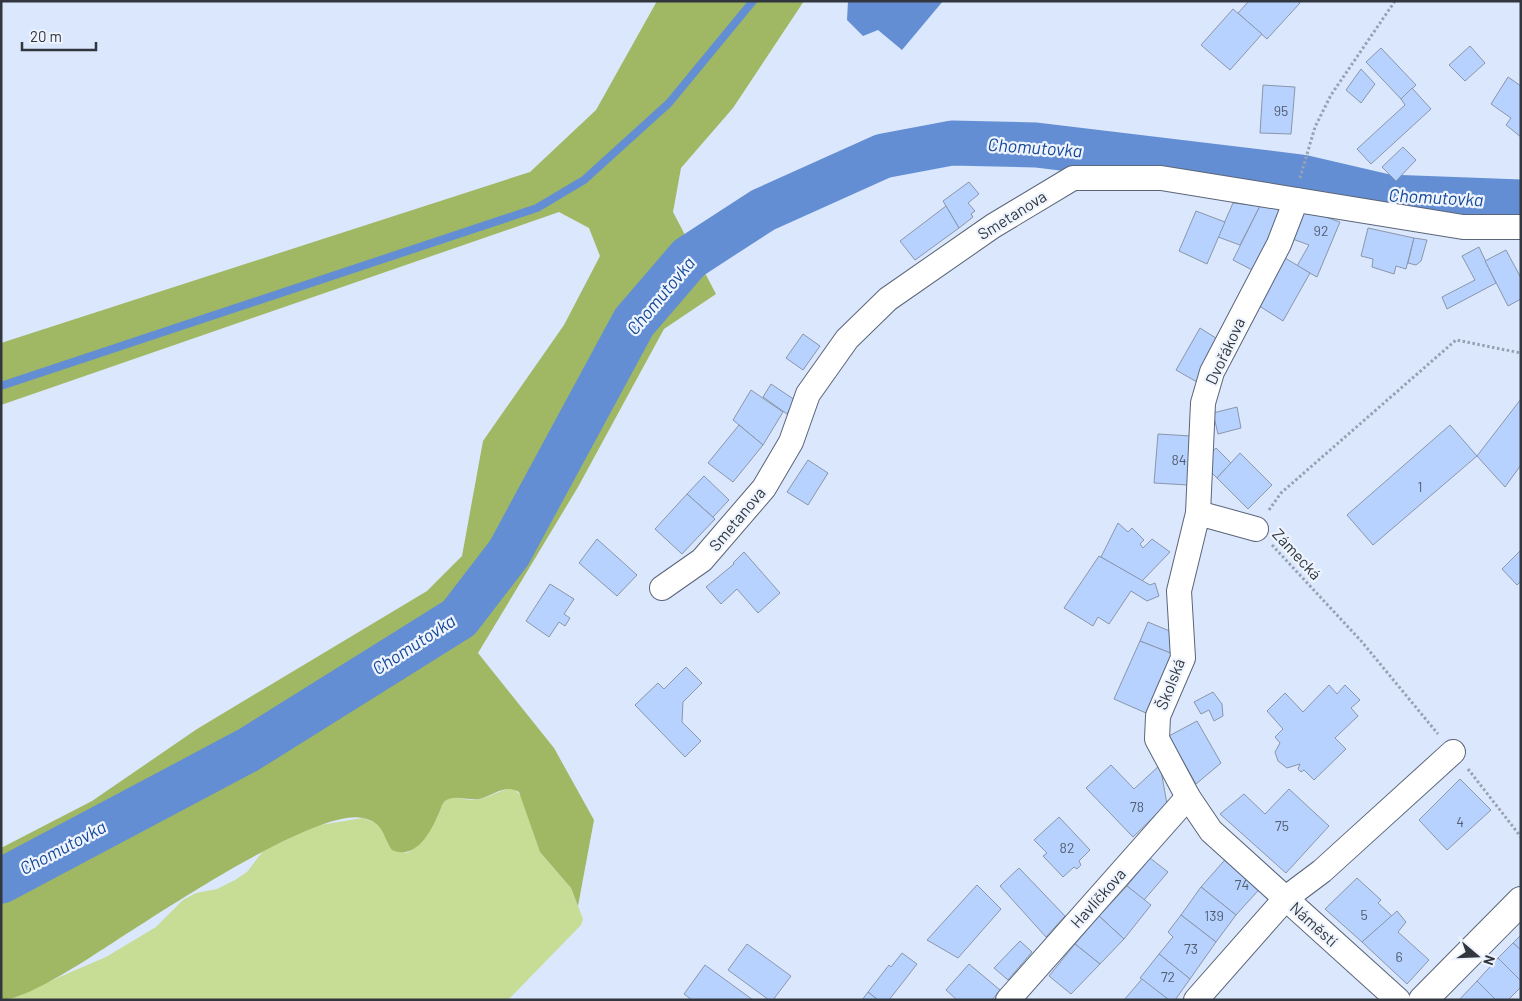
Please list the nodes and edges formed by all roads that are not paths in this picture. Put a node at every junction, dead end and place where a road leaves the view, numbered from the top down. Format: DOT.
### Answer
graph roads {
  1 [pos="1296,200"];
  2 [pos="1521,227"];
  3 [pos="1198,513"];
  4 [pos="1256,529"];
  5 [pos="662,588"];
  6 [pos="1453,752"];
  7 [pos="1188,797"];
  8 [pos="1286,898"];
  9 [pos="1521,900"];
  10 [pos="1008,1000"];
  11 [pos="1196,1000"];
  12 [pos="1398,1000"];
  13 [pos="1423,1000"];
  1 -- 2 [label="street, Smetanova"];
  1 -- 3 [label="street, Dvořákova"];
  1 -- 5 [label="street, Smetanova"];
  3 -- 4 [label="street"];
  3 -- 7 [label="street, Školská"];
  6 -- 8 [label="street"];
  7 -- 8 [label="street, Školská"];
  7 -- 10 [label="street, Havlíčkova"];
  8 -- 11 [label="street, Náměstí"];
  8 -- 12 [label="street, Náměstí"];
  9 -- 13 [label="street"];
}
